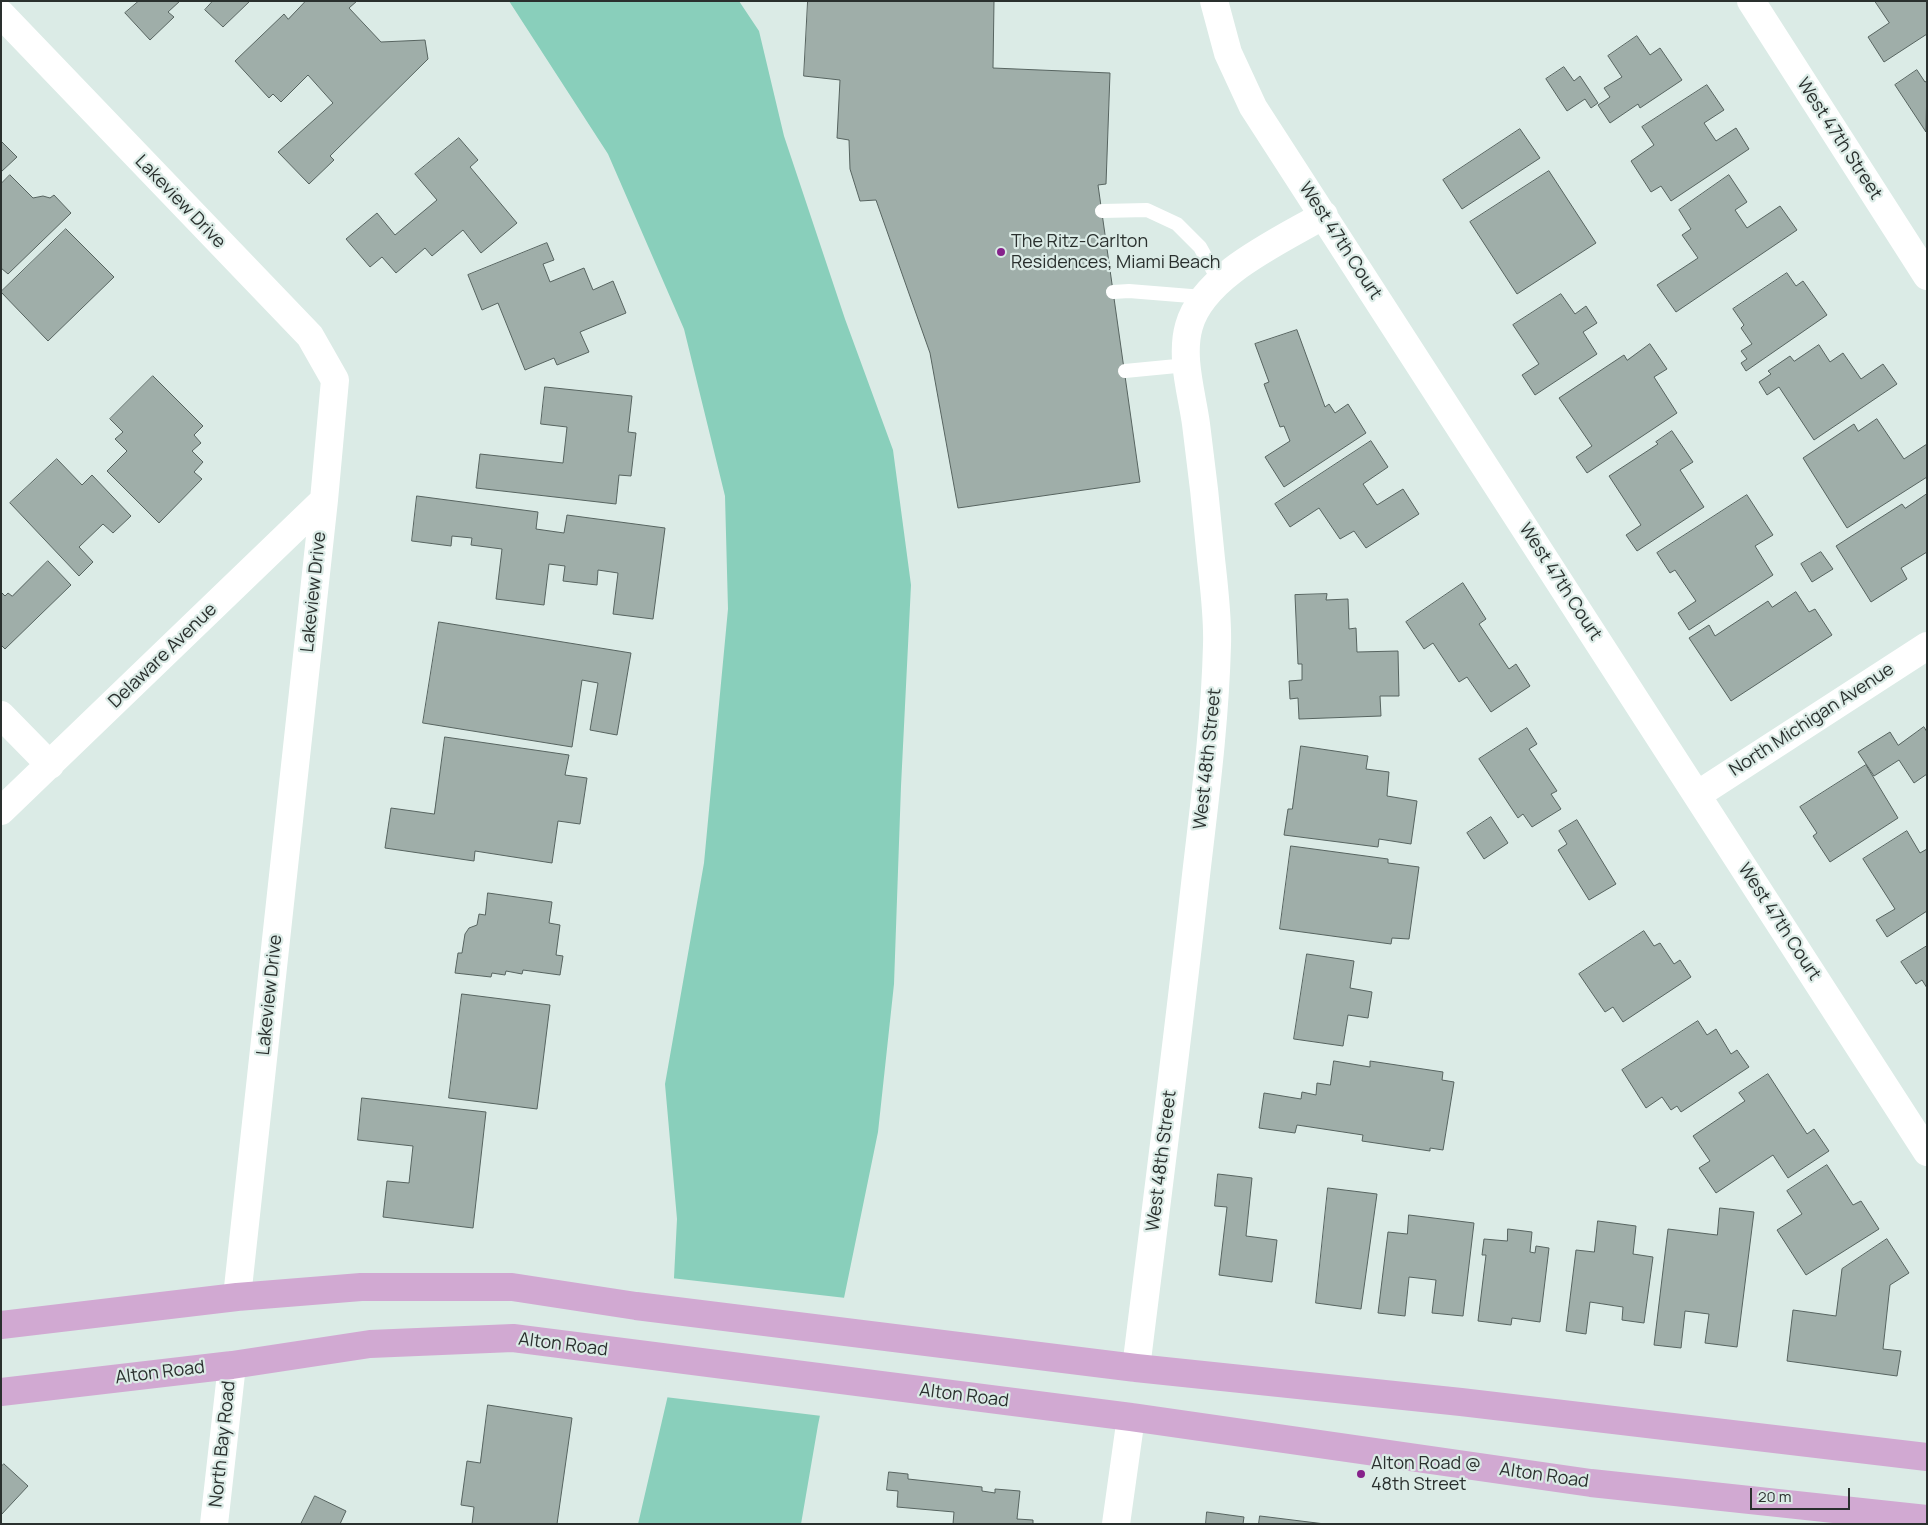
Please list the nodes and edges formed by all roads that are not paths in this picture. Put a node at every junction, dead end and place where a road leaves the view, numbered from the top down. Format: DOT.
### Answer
graph roads {
  1 [pos="1214,1"];
  2 [pos="1751,1"];
  3 [pos="1,14"];
  4 [pos="1102,211"];
  5 [pos="1324,215"];
  6 [pos="1927,276"];
  7 [pos="1211,290"];
  8 [pos="1113,292"];
  9 [pos="1188,365"];
  10 [pos="1125,372"];
  11 [pos="324,500"];
  12 [pos="1927,646"];
  13 [pos="1,715"];
  14 [pos="50,765"];
  15 [pos="1697,795"];
  16 [pos="1,811"];
  17 [pos="1927,1152"];
  18 [pos="237,1297"];
  19 [pos="1,1325"];
  20 [pos="232,1365"];
  21 [pos="1136,1368"];
  22 [pos="1,1392"];
  23 [pos="1131,1417"];
  24 [pos="1927,1456"];
  25 [pos="1927,1519"];
  26 [pos="214,1524"];
  27 [pos="1116,1524"];
  1 -- 5 [label="street, West 47th Court"];
  2 -- 6 [label="street, West 47th Street"];
  3 -- 11 [label="street, Lakeview Drive"];
  4 -- 7 [label="lane"];
  5 -- 7 [label="street, West 48th Street"];
  5 -- 15 [label="street, West 47th Court"];
  7 -- 8 [label="lane"];
  7 -- 9 [label="street, West 48th Street"];
  9 -- 10 [label="lane"];
  9 -- 21 [label="street, West 48th Street"];
  11 -- 14 [label="street, Delaware Avenue"];
  11 -- 18 [label="street, Lakeview Drive"];
  12 -- 15 [label="street, North Michigan Avenue"];
  13 -- 14 [label="street"];
  14 -- 16 [label="street, Delaware Avenue"];
  15 -- 17 [label="street, West 47th Court"];
  18 -- 19 [label="main road"];
  18 -- 21 [label="main road"];
  20 -- 22 [label="main road, Alton Road"];
  20 -- 23 [label="main road, Alton Road"];
  20 -- 26 [label="street, North Bay Road"];
  21 -- 24 [label="main road"];
  23 -- 25 [label="main road, Alton Road"];
  23 -- 27 [label="street"];
}
